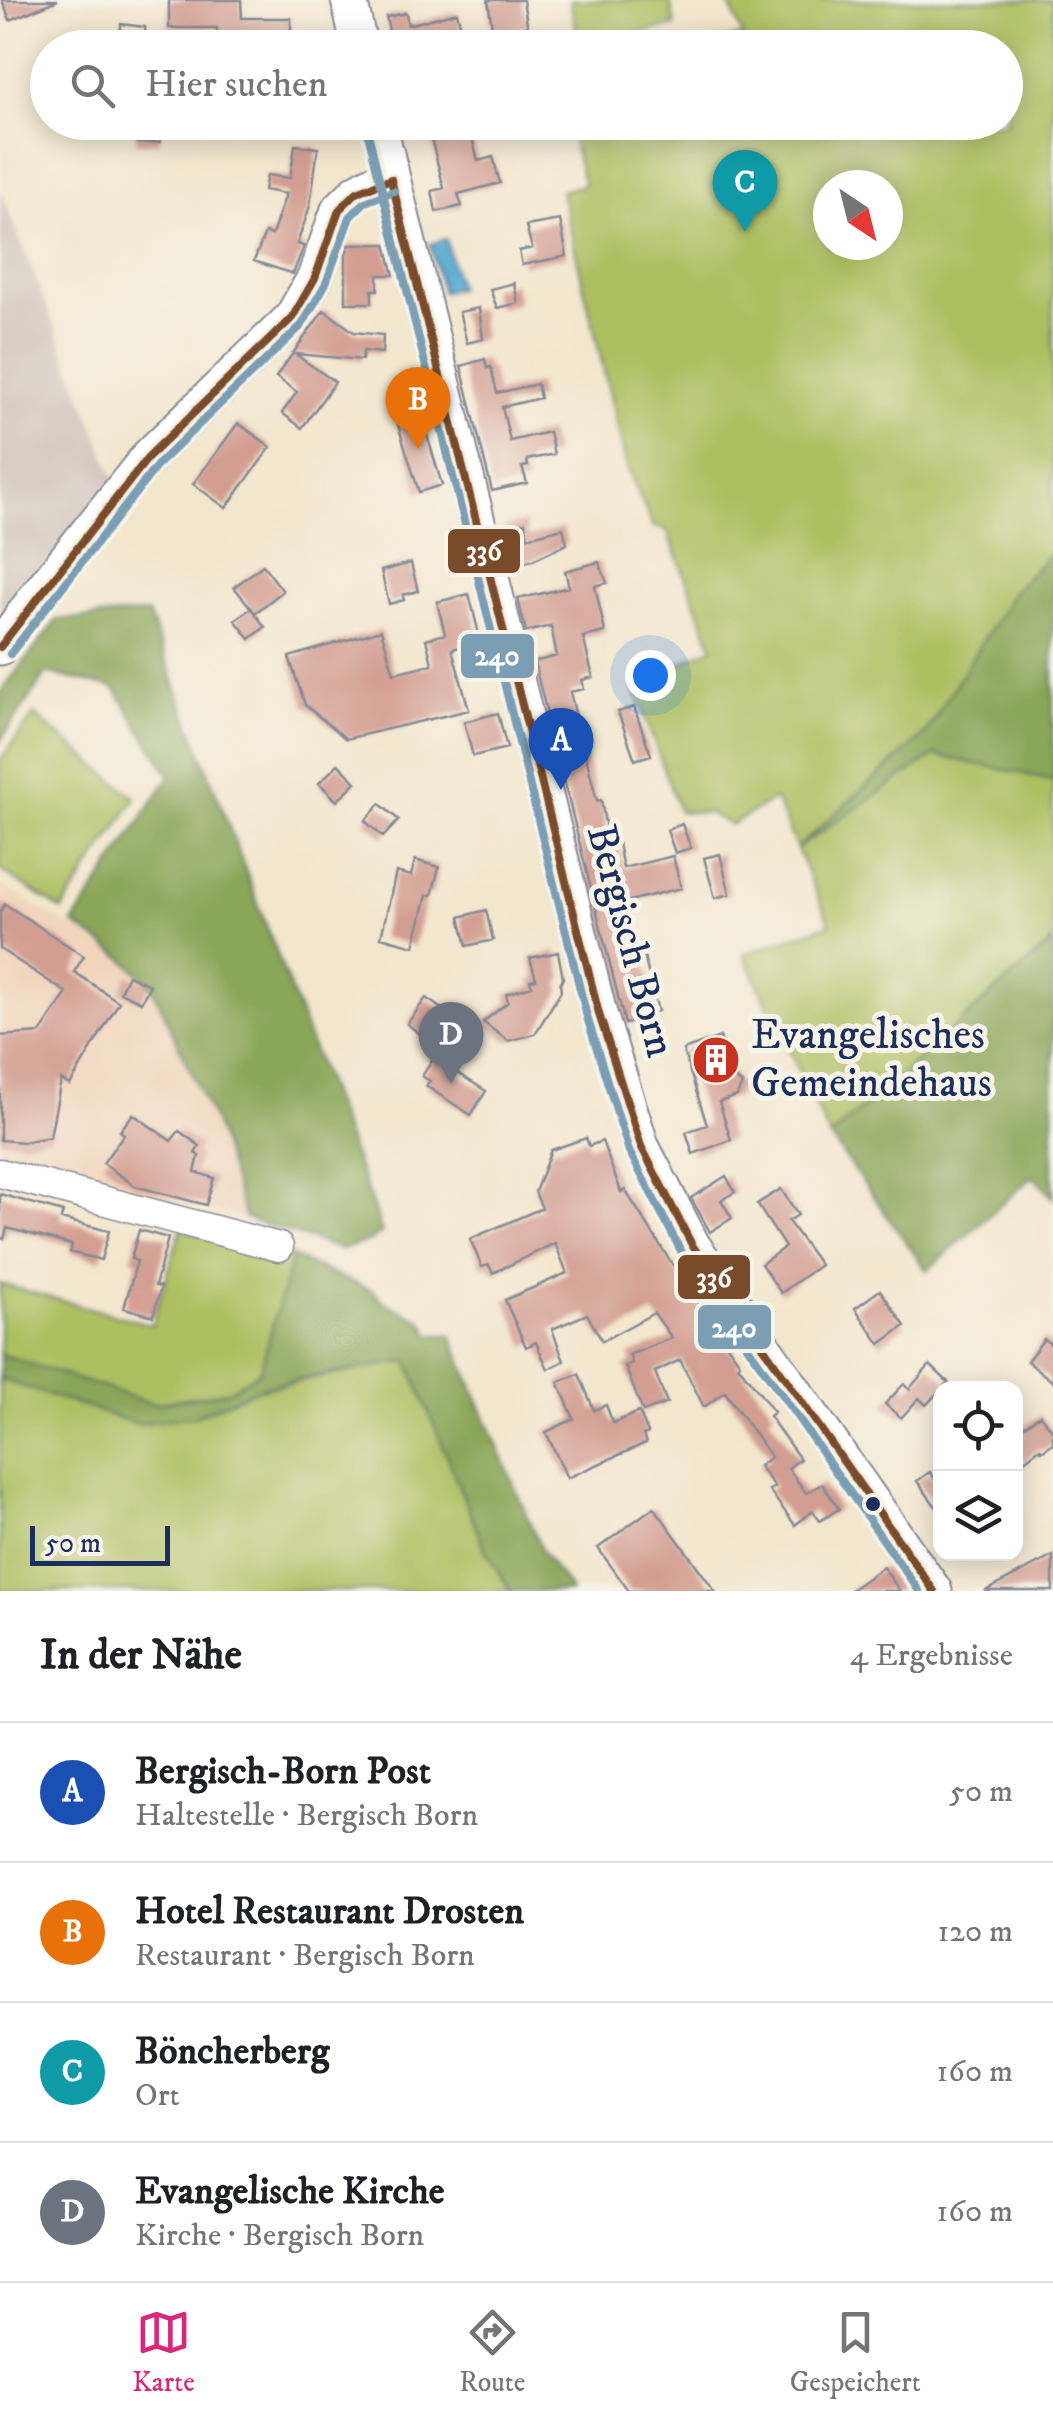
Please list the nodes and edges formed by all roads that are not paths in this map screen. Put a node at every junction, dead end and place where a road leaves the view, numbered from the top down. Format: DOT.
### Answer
graph roads {
  1 [pos="349,0"];
  2 [pos="356,30"];
  3 [pos="382,140"];
  4 [pos="391,179"];
  5 [pos="0,647"];
  6 [pos="0,1172"];
  7 [pos="279,1246"];
  8 [pos="934,1591"];
  1 -- 2 [label="main road"];
  3 -- 4 [label="main road, Bergisch Born"];
  4 -- 5 [label="main road"];
  4 -- 8 [label="main road, Bergisch Born"];
  6 -- 7 [label="street"];
}
